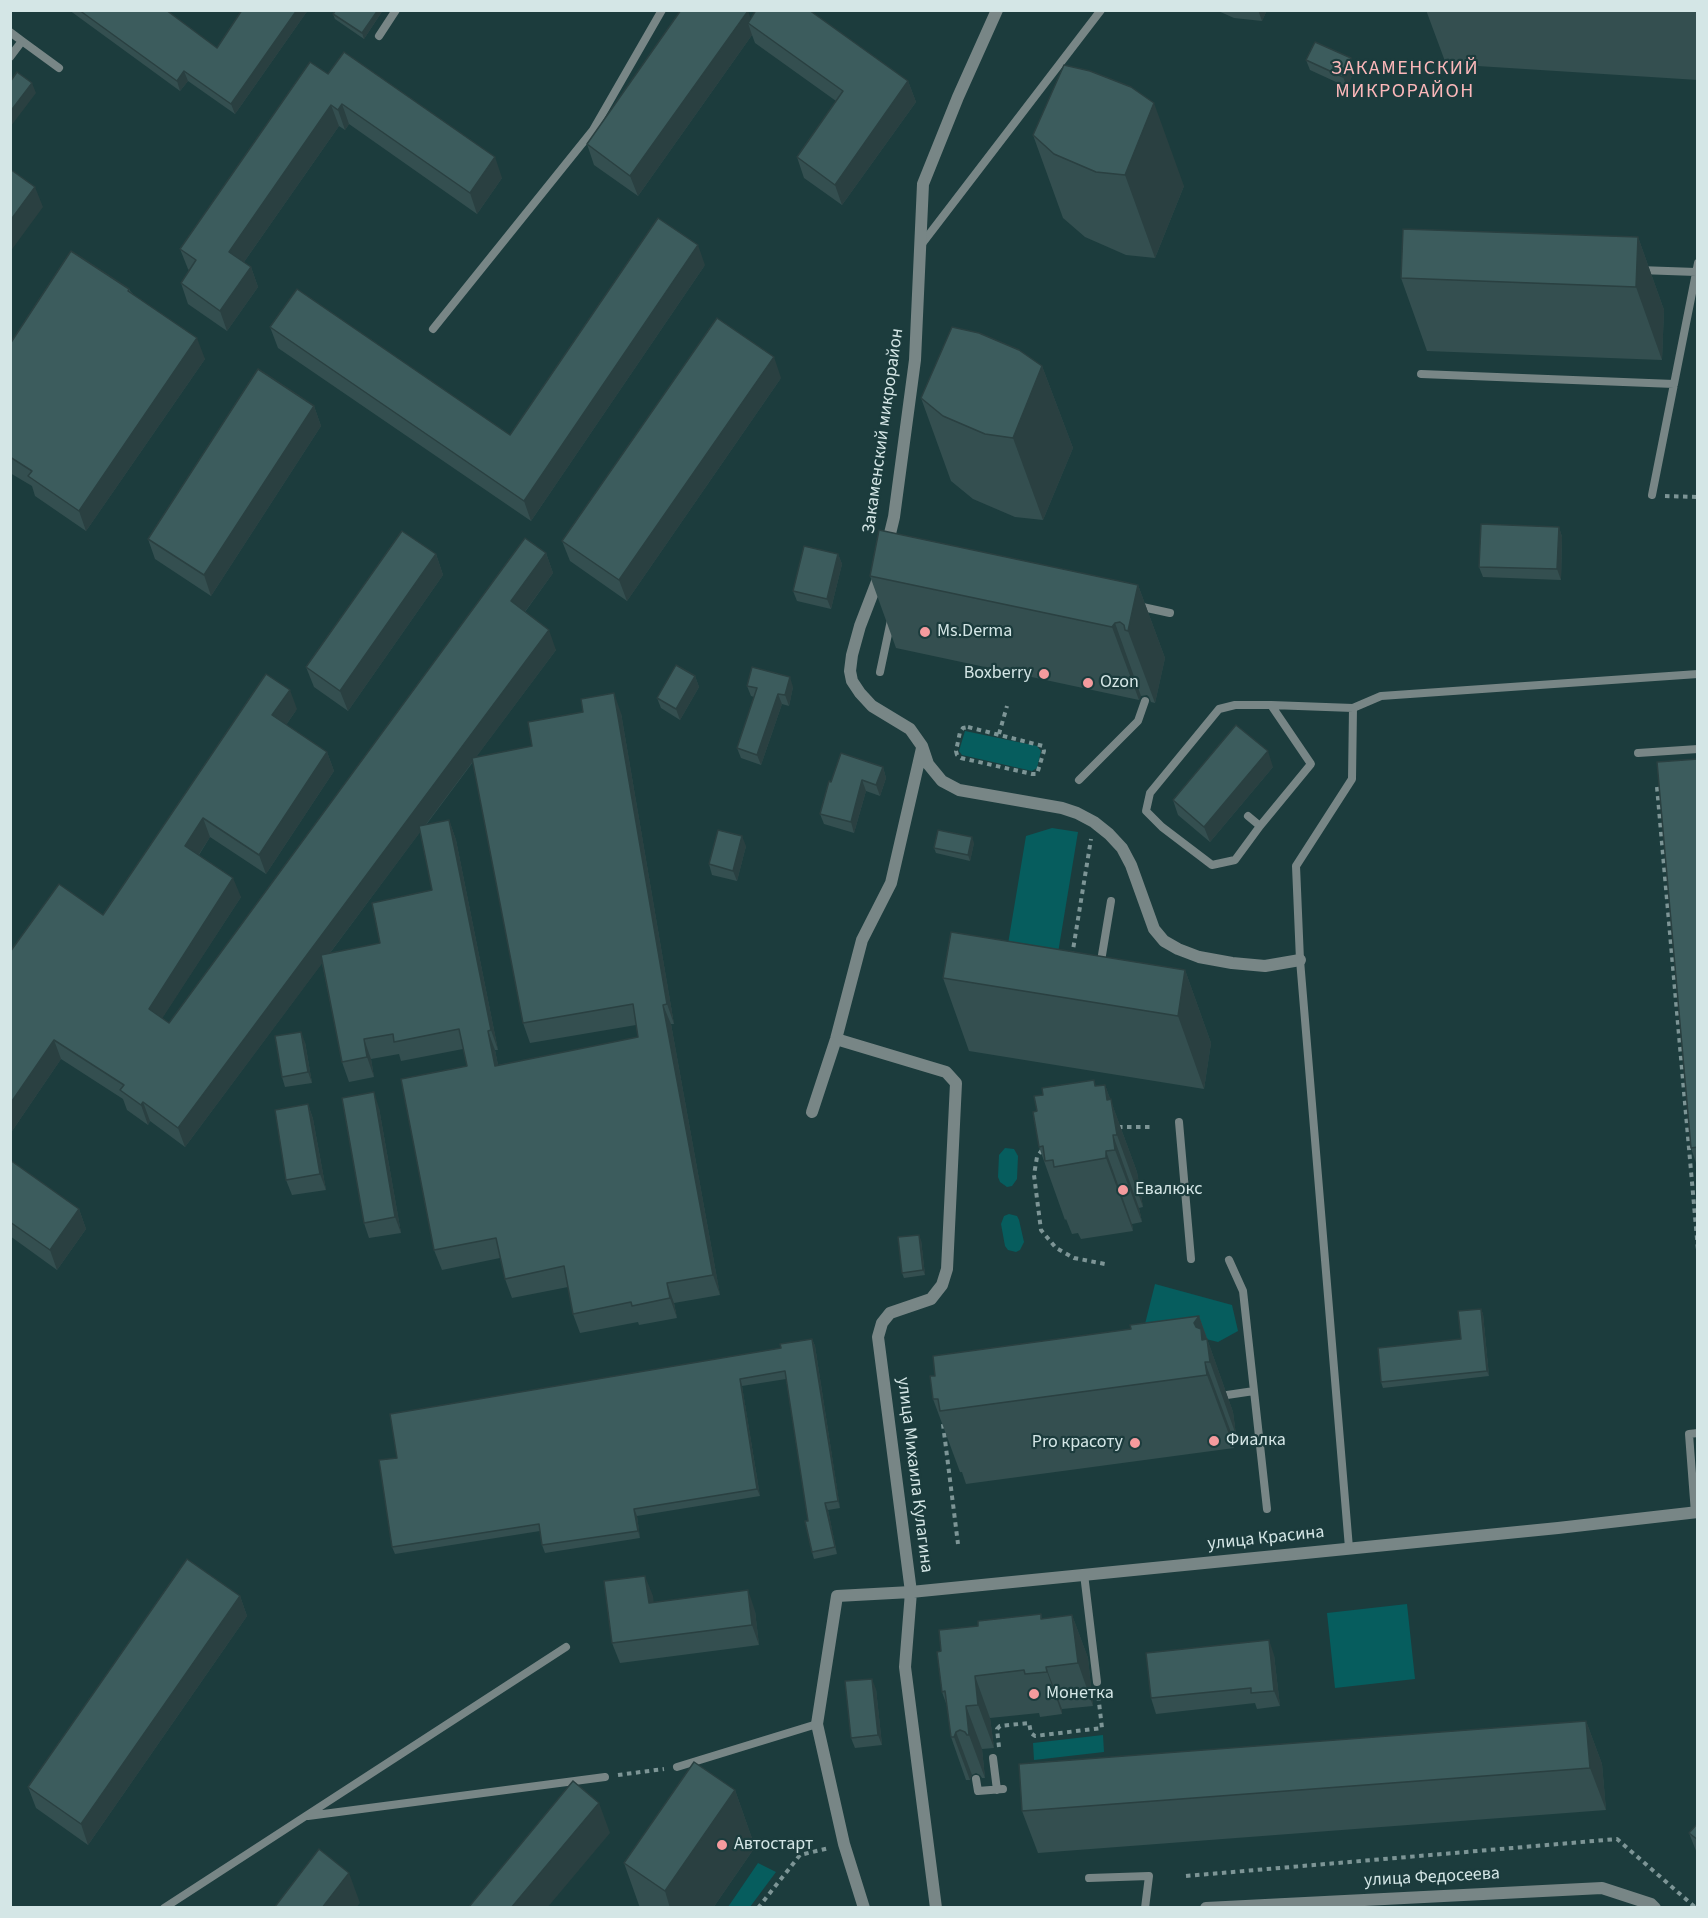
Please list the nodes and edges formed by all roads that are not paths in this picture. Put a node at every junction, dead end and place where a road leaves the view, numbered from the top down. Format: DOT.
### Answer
graph roads {
  1 [pos="396,10"];
  2 [pos="662,10"];
  3 [pos="997,10"];
  4 [pos="1101,10"];
  5 [pos="10,32"];
  6 [pos="379,36"];
  7 [pos="22,41"];
  8 [pos="10,57"];
  9 [pos="60,68"];
  10 [pos="921,246"];
  11 [pos="1697,268"];
  12 [pos="1626,270"];
  13 [pos="433,329"];
  14 [pos="1421,374"];
  15 [pos="1674,384"];
  16 [pos="1652,495"];
  17 [pos="1126,603"];
  18 [pos="894,608"];
  19 [pos="1170,613"];
  20 [pos="880,672"];
  21 [pos="1698,674"];
  22 [pos="1145,701"];
  23 [pos="1271,705"];
  24 [pos="1353,708"];
  25 [pos="922,746"];
  26 [pos="1698,749"];
  27 [pos="1638,753"];
  28 [pos="1079,780"];
  29 [pos="1248,816"];
  30 [pos="1260,826"];
  31 [pos="1111,901"];
  32 [pos="1300,960"];
  33 [pos="1099,975"];
  34 [pos="836,1039"];
  35 [pos="812,1112"];
  36 [pos="1179,1122"];
  37 [pos="1191,1259"];
  38 [pos="1229,1260"];
  39 [pos="1254,1391"];
  40 [pos="1227,1395"];
  41 [pos="1698,1433"];
  42 [pos="1267,1509"];
  43 [pos="1696,1512"];
  44 [pos="1349,1548"];
  45 [pos="1084,1574"];
  46 [pos="911,1592"];
  47 [pos="566,1647"];
  48 [pos="1097,1682"];
  49 [pos="816,1724"];
  50 [pos="993,1758"];
  51 [pos="677,1767"];
  52 [pos="605,1777"];
  53 [pos="976,1779"];
  54 [pos="305,1816"];
  55 [pos="1089,1878"];
  56 [pos="164,1908"];
  57 [pos="864,1908"];
  58 [pos="936,1908"];
  59 [pos="1145,1908"];
  60 [pos="1206,1908"];
  61 [pos="1655,1908"];
  1 -- 6 [label="lane"];
  2 -- 13 [label="lane"];
  3 -- 10 [label="street, Закаменский микрорайон"];
  4 -- 10 [label="lane"];
  5 -- 7 [label="lane"];
  7 -- 8 [label="lane"];
  7 -- 9 [label="lane"];
  10 -- 25 [label="street, Закаменский микрорайон"];
  11 -- 12 [label="lane"];
  11 -- 15 [label="lane"];
  14 -- 15 [label="lane"];
  15 -- 16 [label="lane"];
  17 -- 19 [label="lane"];
  18 -- 20 [label="lane"];
  21 -- 24 [label="lane"];
  22 -- 28 [label="lane"];
  23 -- 24 [label="lane"];
  23 -- 30 [label="lane"];
  23 -- 30 [label="lane"];
  24 -- 32 [label="lane"];
  25 -- 32 [label="street, Закаменский микрорайон"];
  25 -- 34 [label="street"];
  26 -- 27 [label="lane"];
  29 -- 30 [label="lane"];
  31 -- 33 [label="lane"];
  32 -- 44 [label="lane"];
  34 -- 35 [label="street"];
  34 -- 46 [label="street, улица Михаила Кулагина"];
  36 -- 37 [label="lane"];
  38 -- 39 [label="lane"];
  39 -- 40 [label="lane"];
  39 -- 42 [label="lane"];
  41 -- 43 [label="lane"];
  43 -- 44 [label="street, улица Красина"];
  44 -- 45 [label="street, улица Красина"];
  45 -- 46 [label="street, улица Красина"];
  45 -- 48 [label="lane"];
  46 -- 49 [label="street, улица Красина"];
  46 -- 58 [label="street, улица Михаила Кулагина"];
  47 -- 54 [label="lane"];
  49 -- 51 [label="lane"];
  49 -- 57 [label="street"];
  50 -- 53 [label="lane"];
  52 -- 54 [label="lane"];
  54 -- 56 [label="lane"];
  55 -- 59 [label="lane"];
  60 -- 61 [label="street, улица Федосеева"];
}
